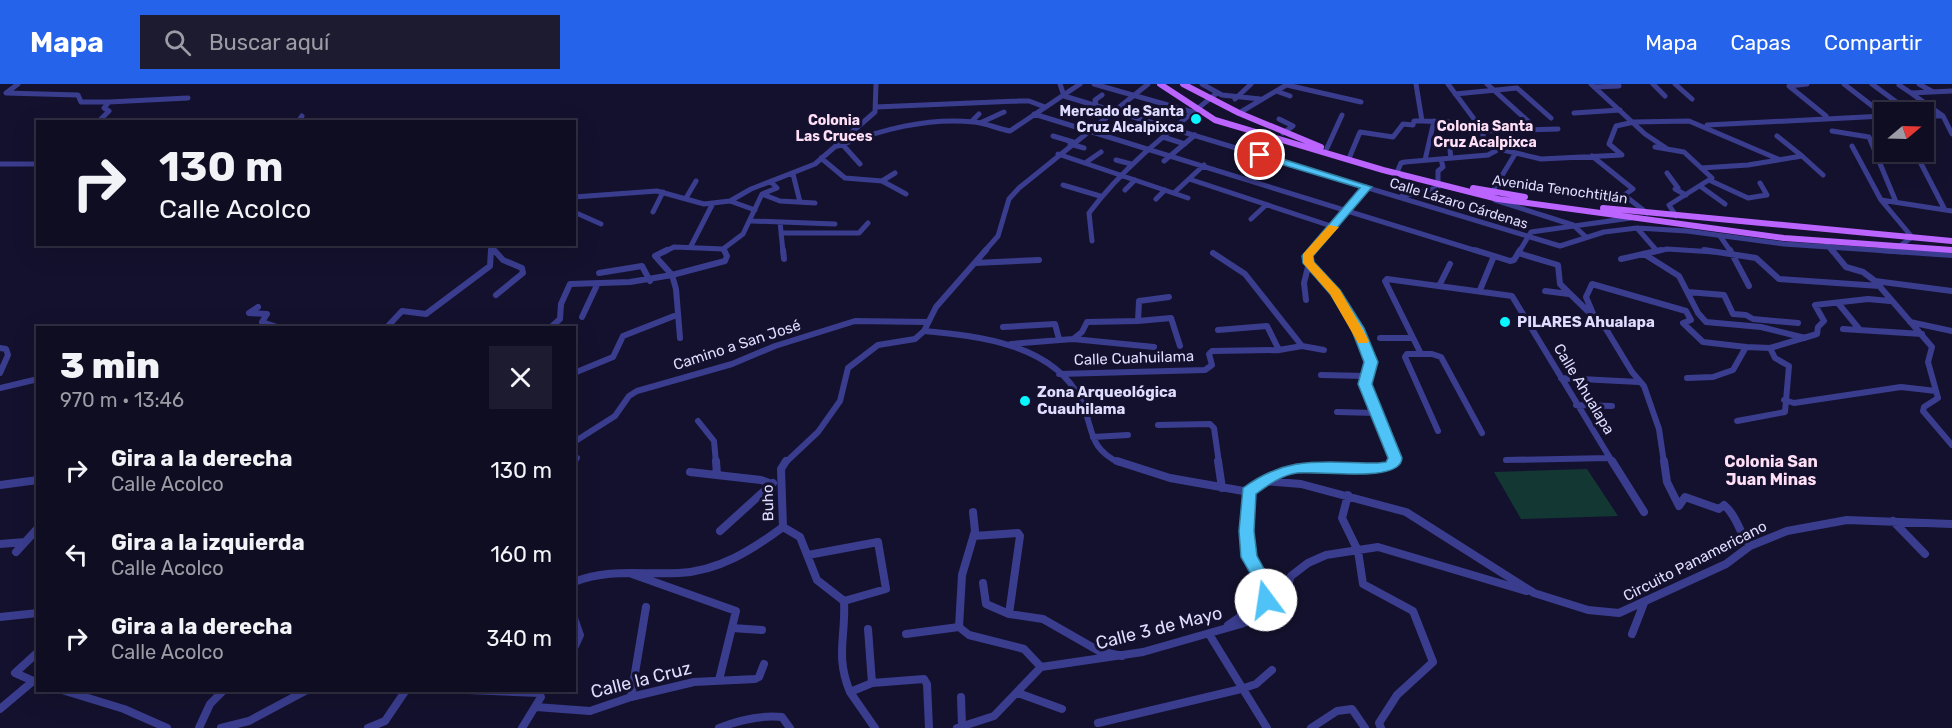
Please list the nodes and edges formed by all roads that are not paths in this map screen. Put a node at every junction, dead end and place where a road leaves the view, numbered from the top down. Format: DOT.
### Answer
graph roads {
  1 [pos="18,84"];
  2 [pos="876,84"];
  3 [pos="1060,84"];
  4 [pos="1074,84"];
  5 [pos="1080,84"];
  6 [pos="1094,84"];
  7 [pos="1148,84"];
  8 [pos="1160,84"];
  9 [pos="1183,84"];
  10 [pos="1202,84"];
  11 [pos="1251,84"];
  12 [pos="1287,84"];
  13 [pos="1416,84"];
  14 [pos="1448,84"];
  15 [pos="1487,84"];
  16 [pos="1653,84"];
  17 [pos="1675,84"];
  18 [pos="1807,84"];
  19 [pos="1844,84"];
  20 [pos="1872,84"];
  21 [pos="1920,84"];
  22 [pos="1592,85"];
  23 [pos="1899,85"];
  24 [pos="1510,86"];
  25 [pos="1619,86"];
  26 [pos="1493,89"];
  27 [pos="1071,91"];
  28 [pos="1276,91"];
  29 [pos="1933,92"];
  30 [pos="1952,92"];
  31 [pos="1217,93"];
  32 [pos="1911,93"];
  33 [pos="1102,94"];
  34 [pos="1455,94"];
  35 [pos="1064,96"];
  36 [pos="1134,96"];
  37 [pos="1290,96"];
  38 [pos="1665,96"];
  39 [pos="188,98"];
  40 [pos="1210,99"];
  41 [pos="1235,99"];
  42 [pos="1260,99"];
  43 [pos="1692,99"];
  44 [pos="109,102"];
  45 [pos="1361,102"];
  46 [pos="1896,102"];
  47 [pos="1096,105"];
  48 [pos="876,107"];
  49 [pos="1045,107"];
  50 [pos="1177,108"];
  51 [pos="1874,108"];
  52 [pos="1620,110"];
  53 [pos="1116,111"];
  54 [pos="1195,111"];
  55 [pos="1004,112"];
  56 [pos="1239,113"];
  57 [pos="1574,113"];
  58 [pos="979,114"];
  59 [pos="1034,114"];
  60 [pos="1170,114"];
  61 [pos="1342,115"];
  62 [pos="302,116"];
  63 [pos="1826,116"];
  64 [pos="1874,116"];
  65 [pos="1934,116"];
  66 [pos="1943,116"];
  67 [pos="1551,118"];
  68 [pos="1279,119"];
  69 [pos="100,120"];
  70 [pos="299,120"];
  71 [pos="972,121"];
  72 [pos="1422,121"];
  73 [pos="1434,121"];
  74 [pos="1449,122"];
  75 [pos="1529,122"];
  76 [pos="1634,122"];
  77 [pos="980,123"];
  78 [pos="1704,125"];
  79 [pos="1090,129"];
  80 [pos="1173,129"];
  81 [pos="1558,129"];
  82 [pos="1483,131"];
  83 [pos="1832,131"];
  84 [pos="852,132"];
  85 [pos="1283,132"];
  86 [pos="1256,133"];
  87 [pos="1952,133"];
  88 [pos="1195,135"];
  89 [pos="1053,136"];
  90 [pos="1777,136"];
  91 [pos="1163,137"];
  92 [pos="855,138"];
  93 [pos="1298,138"];
  94 [pos="1072,143"];
  95 [pos="1449,143"];
  96 [pos="842,144"];
  97 [pos="1185,144"];
  98 [pos="1292,144"];
  99 [pos="1311,146"];
  100 [pos="1852,146"];
  101 [pos="836,147"];
  102 [pos="1655,147"];
  103 [pos="1083,148"];
  104 [pos="1239,148"];
  105 [pos="1327,148"];
  106 [pos="1150,149"];
  107 [pos="1469,149"];
  108 [pos="1499,149"];
  109 [pos="1670,151"];
  110 [pos="1101,152"];
  111 [pos="1058,154"];
  112 [pos="1515,154"];
  113 [pos="1170,155"];
  114 [pos="1331,156"];
  115 [pos="1350,156"];
  116 [pos="1472,156"];
  117 [pos="1592,156"];
  118 [pos="1802,156"];
  119 [pos="1569,157"];
  120 [pos="821,158"];
  121 [pos="1451,158"];
  122 [pos="1441,159"];
  123 [pos="1778,159"];
  124 [pos="1116,160"];
  125 [pos="1425,160"];
  126 [pos="1164,161"];
  127 [pos="1921,162"];
  128 [pos="0,164"];
  129 [pos="36,164"];
  130 [pos="860,164"];
  131 [pos="1085,164"];
  132 [pos="1131,165"];
  133 [pos="1203,165"];
  134 [pos="1576,165"];
  135 [pos="1701,168"];
  136 [pos="1398,170"];
  137 [pos="1224,171"];
  138 [pos="895,173"];
  139 [pos="1667,173"];
  140 [pos="793,174"];
  141 [pos="1120,175"];
  142 [pos="1823,175"];
  143 [pos="1217,176"];
  144 [pos="1189,179"];
  145 [pos="1135,180"];
  146 [pos="1709,180"];
  147 [pos="696,181"];
  148 [pos="882,181"];
  149 [pos="771,182"];
  150 [pos="1437,183"];
  151 [pos="1760,183"];
  152 [pos="1064,185"];
  153 [pos="1700,186"];
  154 [pos="1366,187"];
  155 [pos="1125,190"];
  156 [pos="1165,190"];
  157 [pos="1472,190"];
  158 [pos="663,192"];
  159 [pos="1175,192"];
  160 [pos="1492,192"];
  161 [pos="762,194"];
  162 [pos="906,194"];
  163 [pos="1686,195"];
  164 [pos="1100,196"];
  165 [pos="578,197"];
  166 [pos="1400,197"];
  167 [pos="686,198"];
  168 [pos="1188,198"];
  169 [pos="1156,199"];
  170 [pos="1881,200"];
  171 [pos="730,201"];
  172 [pos="800,201"];
  173 [pos="1896,202"];
  174 [pos="815,203"];
  175 [pos="1725,204"];
  176 [pos="712,205"];
  177 [pos="1266,205"];
  178 [pos="755,210"];
  179 [pos="1346,210"];
  180 [pos="1949,211"];
  181 [pos="653,212"];
  182 [pos="576,213"];
  183 [pos="1647,213"];
  184 [pos="1676,216"];
  185 [pos="1634,218"];
  186 [pos="1251,219"];
  187 [pos="752,221"];
  188 [pos="780,222"];
  189 [pos="868,223"];
  190 [pos="601,224"];
  191 [pos="835,224"];
  192 [pos="1573,225"];
  193 [pos="1334,227"];
  194 [pos="1637,228"];
  195 [pos="1644,229"];
  196 [pos="1852,232"];
  197 [pos="781,233"];
  198 [pos="1719,233"];
  199 [pos="1528,237"];
  200 [pos="1586,237"];
  201 [pos="1912,237"];
  202 [pos="1952,240"];
  203 [pos="1092,241"];
  204 [pos="1858,243"];
  205 [pos="1784,244"];
  206 [pos="1827,245"];
  207 [pos="691,246"];
  208 [pos="1899,246"];
  209 [pos="490,247"];
  210 [pos="723,249"];
  211 [pos="1952,250"];
  212 [pos="1656,251"];
  213 [pos="1213,253"];
  214 [pos="1518,253"];
  215 [pos="1644,254"];
  216 [pos="1733,254"];
  217 [pos="1952,255"];
  218 [pos="1494,256"];
  219 [pos="784,259"];
  220 [pos="1621,259"];
  221 [pos="1039,260"];
  222 [pos="975,263"];
  223 [pos="1309,263"];
  224 [pos="1450,264"];
  225 [pos="599,273"];
  226 [pos="673,277"];
  227 [pos="650,281"];
  228 [pos="1440,284"];
  229 [pos="1877,284"];
  230 [pos="597,285"];
  231 [pos="1749,286"];
  232 [pos="1480,290"];
  233 [pos="1545,291"];
  234 [pos="1952,291"];
  235 [pos="1688,292"];
  236 [pos="1569,294"];
  237 [pos="496,295"];
  238 [pos="1169,297"];
  239 [pos="1306,300"];
  240 [pos="1890,301"];
  241 [pos="1838,303"];
  242 [pos="258,307"];
  243 [pos="1686,310"];
  244 [pos="1698,313"];
  245 [pos="675,316"];
  246 [pos="582,317"];
  247 [pos="1594,317"];
  248 [pos="1138,321"];
  249 [pos="927,322"];
  250 [pos="1910,322"];
  251 [pos="1798,323"];
  252 [pos="275,326"];
  253 [pos="388,326"];
  254 [pos="552,326"];
  255 [pos="1003,327"];
  256 [pos="1843,329"];
  257 [pos="1218,330"];
  258 [pos="1860,330"];
  259 [pos="924,331"];
  260 [pos="1952,331"];
  261 [pos="1922,334"];
  262 [pos="680,338"];
  263 [pos="1380,338"];
  264 [pos="1413,338"];
  265 [pos="1805,338"];
  266 [pos="1059,339"];
  267 [pos="1073,339"];
  268 [pos="1009,344"];
  269 [pos="1154,346"];
  270 [pos="1180,346"];
  271 [pos="1302,346"];
  272 [pos="1746,347"];
  273 [pos="0,348"];
  274 [pos="1770,348"];
  275 [pos="1279,350"];
  276 [pos="1324,350"];
  277 [pos="1420,354"];
  278 [pos="576,372"];
  279 [pos="0,374"];
  280 [pos="1059,374"];
  281 [pos="1321,375"];
  282 [pos="1367,376"];
  283 [pos="1561,378"];
  284 [pos="1687,378"];
  285 [pos="36,380"];
  286 [pos="1639,382"];
  287 [pos="0,388"];
  288 [pos="1936,391"];
  289 [pos="1784,400"];
  290 [pos="1576,405"];
  291 [pos="1612,406"];
  292 [pos="1337,412"];
  293 [pos="1377,413"];
  294 [pos="698,421"];
  295 [pos="1737,421"];
  296 [pos="1158,425"];
  297 [pos="1438,430"];
  298 [pos="1482,433"];
  299 [pos="1128,435"];
  300 [pos="1093,437"];
  301 [pos="576,441"];
  302 [pos="1952,445"];
  303 [pos="1609,458"];
  304 [pos="1506,460"];
  305 [pos="690,472"];
  306 [pos="780,474"];
  307 [pos="717,475"];
  308 [pos="36,479"];
  309 [pos="1263,481"];
  310 [pos="772,484"];
  311 [pos="0,485"];
  312 [pos="1222,488"];
  313 [pos="1249,492"];
  314 [pos="1348,495"];
  315 [pos="973,512"];
  316 [pos="1644,512"];
  317 [pos="1893,521"];
  318 [pos="1952,524"];
  319 [pos="783,527"];
  320 [pos="36,530"];
  321 [pos="720,531"];
  322 [pos="974,536"];
  323 [pos="25,542"];
  324 [pos="0,544"];
  325 [pos="1750,546"];
  326 [pos="1357,549"];
  327 [pos="16,552"];
  328 [pos="1925,554"];
  329 [pos="808,555"];
  330 [pos="624,571"];
  331 [pos="576,581"];
  332 [pos="983,583"];
  333 [pos="1534,593"];
  334 [pos="844,601"];
  335 [pos="1644,603"];
  336 [pos="646,607"];
  337 [pos="36,613"];
  338 [pos="1009,614"];
  339 [pos="0,617"];
  340 [pos="576,624"];
  341 [pos="959,627"];
  342 [pos="732,628"];
  343 [pos="868,629"];
  344 [pos="762,630"];
  345 [pos="1213,633"];
  346 [pos="906,634"];
  347 [pos="1632,634"];
  348 [pos="576,644"];
  349 [pos="36,654"];
  350 [pos="1124,657"];
  351 [pos="764,664"];
  352 [pos="1041,667"];
  353 [pos="1272,670"];
  354 [pos="719,680"];
  355 [pos="35,682"];
  356 [pos="872,683"];
  357 [pos="1241,690"];
  358 [pos="69,692"];
  359 [pos="222,692"];
  360 [pos="303,692"];
  361 [pos="405,692"];
  362 [pos="525,692"];
  363 [pos="850,692"];
  364 [pos="1018,693"];
  365 [pos="631,697"];
  366 [pos="962,697"];
  367 [pos="536,707"];
  368 [pos="0,709"];
  369 [pos="1062,709"];
  370 [pos="1098,723"];
  371 [pos="960,727"];
  372 [pos="167,728"];
  373 [pos="199,728"];
  374 [pos="221,728"];
  375 [pos="368,728"];
  376 [pos="522,728"];
  377 [pos="720,728"];
  378 [pos="790,728"];
  379 [pos="875,728"];
  380 [pos="929,728"];
  381 [pos="1267,728"];
  382 [pos="1311,728"];
  383 [pos="1365,728"];
  384 [pos="1382,728"];
  1 -- 44 [label="street"];
  2 -- 48 [label="street"];
  3 -- 35 [label="street"];
  4 -- 27 [label="street"];
  5 -- 27 [label="street"];
  6 -- 36 [label="street"];
  7 -- 36 [label="street"];
  8 -- 54 [label="main road"];
  9 -- 40 [label="main road"];
  10 -- 31 [label="street"];
  11 -- 41 [label="street"];
  12 -- 28 [label="street"];
  12 -- 45 [label="street"];
  13 -- 72 [label="street"];
  14 -- 34 [label="street"];
  15 -- 26 [label="street"];
  16 -- 38 [label="street"];
  17 -- 43 [label="street"];
  18 -- 63 [label="street"];
  19 -- 51 [label="street"];
  20 -- 46 [label="street"];
  21 -- 29 [label="street"];
  22 -- 25 [label="street"];
  22 -- 52 [label="street"];
  23 -- 32 [label="street"];
  24 -- 26 [label="street"];
  24 -- 67 [label="street"];
  26 -- 34 [label="street"];
  26 -- 75 [label="street"];
  27 -- 35 [label="street"];
  28 -- 37 [label="street"];
  28 -- 42 [label="street"];
  29 -- 30 [label="street"];
  29 -- 32 [label="street"];
  31 -- 40 [label="street"];
  31 -- 41 [label="street"];
  32 -- 66 [label="street"];
  33 -- 47 [label="street"];
  34 -- 82 [label="street"];
  35 -- 47 [label="street, Calle Lázaro Cárdenas"];
  35 -- 49 [label="street"];
  36 -- 50 [label="street"];
  36 -- 53 [label="street"];
  39 -- 44 [label="street"];
  40 -- 54 [label="street"];
  40 -- 56 [label="main road"];
  41 -- 42 [label="street"];
  42 -- 56 [label="street"];
  44 -- 69 [label="street"];
  47 -- 53 [label="street, Calle Lázaro Cárdenas"];
  48 -- 49 [label="street"];
  48 -- 84 [label="street"];
  49 -- 59 [label="street"];
  50 -- 54 [label="street"];
  50 -- 60 [label="street"];
  52 -- 57 [label="street"];
  52 -- 76 [label="street"];
  53 -- 79 [label="street"];
  53 -- 80 [label="street, Calle Lázaro Cárdenas"];
  54 -- 80 [label="street"];
  54 -- 86 [label="main road"];
  55 -- 77 [label="street"];
  56 -- 85 [label="main road"];
  58 -- 71 [label="street"];
  59 -- 77 [label="street"];
  59 -- 79 [label="street"];
  61 -- 105 [label="street"];
  62 -- 70 [label="street"];
  63 -- 64 [label="street"];
  63 -- 78 [label="street"];
  65 -- 66 [label="street"];
  66 -- 87 [label="street"];
  68 -- 85 [label="street"];
  71 -- 77 [label="street"];
  71 -- 92 [label="street"];
  72 -- 73 [label="street"];
  72 -- 115 [label="street"];
  73 -- 74 [label="street"];
  73 -- 125 [label="street"];
  76 -- 78 [label="street"];
  76 -- 109 [label="street"];
  76 -- 117 [label="street"];
  78 -- 123 [label="street"];
  79 -- 94 [label="street"];
  79 -- 106 [label="street"];
  80 -- 88 [label="street, Calle Lázaro Cárdenas"];
  80 -- 91 [label="street"];
  81 -- 82 [label="street"];
  82 -- 108 [label="street"];
  83 -- 173 [label="street"];
  84 -- 92 [label="street"];
  84 -- 101 [label="street"];
  85 -- 93 [label="main road"];
  86 -- 98 [label="main road"];
  86 -- 104 [label="street"];
  88 -- 97 [label="street"];
  88 -- 104 [label="street, Calle Lázaro Cárdenas"];
  89 -- 94 [label="street"];
  90 -- 118 [label="street"];
  91 -- 97 [label="street"];
  91 -- 106 [label="street"];
  92 -- 96 [label="street"];
  93 -- 98 [label="main road"];
  93 -- 99 [label="main road"];
  94 -- 103 [label="street"];
  94 -- 111 [label="street"];
  95 -- 121 [label="street"];
  96 -- 101 [label="street"];
  96 -- 130 [label="street"];
  97 -- 113 [label="street"];
  98 -- 99 [label="main road"];
  99 -- 105 [label="main road"];
  99 -- 114 [label="main road"];
  100 -- 170 [label="street"];
  101 -- 120 [label="street"];
  102 -- 109 [label="street"];
  104 -- 154 [label="street, Calle Lázaro Cárdenas"];
  105 -- 115 [label="main road"];
  106 -- 113 [label="street"];
  106 -- 132 [label="street"];
  107 -- 116 [label="street"];
  108 -- 112 [label="street"];
  108 -- 116 [label="street"];
  109 -- 135 [label="street"];
  110 -- 131 [label="street"];
  111 -- 131 [label="street"];
  111 -- 222 [label="street"];
  112 -- 119 [label="street"];
  112 -- 160 [label="street"];
  113 -- 126 [label="street"];
  113 -- 133 [label="street"];
  114 -- 150 [label="main road"];
  115 -- 136 [label="main road"];
  116 -- 121 [label="street"];
  117 -- 119 [label="street"];
  117 -- 183 [label="street"];
  118 -- 123 [label="street"];
  118 -- 142 [label="street"];
  119 -- 134 [label="street"];
  120 -- 140 [label="street"];
  120 -- 148 [label="street"];
  121 -- 122 [label="street"];
  122 -- 125 [label="street"];
  122 -- 150 [label="street"];
  123 -- 135 [label="street"];
  124 -- 132 [label="street"];
  125 -- 136 [label="street"];
  127 -- 180 [label="street"];
  128 -- 129 [label="street"];
  131 -- 141 [label="street"];
  132 -- 141 [label="street"];
  133 -- 137 [label="street"];
  133 -- 144 [label="street"];
  135 -- 146 [label="street"];
  136 -- 150 [label="main road"];
  137 -- 143 [label="street"];
  137 -- 179 [label="street"];
  138 -- 148 [label="street"];
  139 -- 163 [label="street"];
  140 -- 149 [label="street"];
  140 -- 172 [label="street"];
  141 -- 145 [label="street"];
  141 -- 164 [label="street"];
  144 -- 159 [label="street"];
  144 -- 177 [label="street"];
  145 -- 155 [label="street"];
  145 -- 156 [label="street"];
  146 -- 151 [label="street"];
  146 -- 153 [label="street"];
  147 -- 167 [label="street"];
  148 -- 162 [label="street"];
  149 -- 161 [label="street"];
  149 -- 171 [label="street"];
  150 -- 157 [label="main road"];
  150 -- 166 [label="street"];
  152 -- 164 [label="street"];
  153 -- 163 [label="street"];
  153 -- 175 [label="street"];
  154 -- 166 [label="street, Calle Lázaro Cárdenas"];
  154 -- 179 [label="street"];
  156 -- 159 [label="street"];
  156 -- 169 [label="street"];
  157 -- 160 [label="main road, Avenida Tenochtitlán"];
  157 -- 185 [label="main road"];
  157 -- 192 [label="street"];
  158 -- 165 [label="street"];
  158 -- 167 [label="street"];
  158 -- 181 [label="street"];
  159 -- 168 [label="street"];
  160 -- 183 [label="main road, Avenida Tenochtitlán"];
  161 -- 172 [label="street"];
  161 -- 178 [label="street"];
  163 -- 184 [label="street"];
  164 -- 203 [label="street"];
  166 -- 199 [label="street, Calle Lázaro Cárdenas"];
  167 -- 176 [label="street"];
  170 -- 173 [label="street"];
  170 -- 201 [label="street"];
  171 -- 176 [label="street"];
  171 -- 178 [label="street"];
  172 -- 174 [label="street"];
  173 -- 180 [label="street"];
  176 -- 207 [label="street"];
  177 -- 186 [label="street"];
  177 -- 193 [label="street"];
  178 -- 187 [label="street"];
  179 -- 193 [label="street"];
  179 -- 218 [label="street"];
  182 -- 190 [label="street"];
  183 -- 184 [label="main road, Avenida Tenochtitlán"];
  184 -- 196 [label="main road, Avenida Tenochtitlán"];
  185 -- 192 [label="street"];
  185 -- 195 [label="street"];
  185 -- 198 [label="main road"];
  187 -- 188 [label="street"];
  187 -- 210 [label="street"];
  188 -- 191 [label="street"];
  188 -- 197 [label="street"];
  189 -- 197 [label="street"];
  192 -- 199 [label="street"];
  192 -- 200 [label="street"];
  193 -- 223 [label="street"];
  194 -- 195 [label="street, Calle Lázaro Cárdenas"];
  194 -- 200 [label="street, Calle Lázaro Cárdenas"];
  194 -- 212 [label="street"];
  195 -- 198 [label="street, Calle Lázaro Cárdenas"];
  196 -- 201 [label="main road, Avenida Tenochtitlán"];
  196 -- 204 [label="main road"];
  197 -- 219 [label="street"];
  198 -- 204 [label="main road"];
  198 -- 205 [label="main road"];
  198 -- 216 [label="street"];
  199 -- 200 [label="street, Calle Lázaro Cárdenas"];
  199 -- 214 [label="street"];
  201 -- 202 [label="main road, Avenida Tenochtitlán"];
  201 -- 208 [label="street"];
  204 -- 208 [label="main road"];
  205 -- 206 [label="street"];
  206 -- 217 [label="street"];
  206 -- 229 [label="street"];
  207 -- 210 [label="street"];
  207 -- 226 [label="street"];
  208 -- 211 [label="main road"];
  209 -- 237 [label="street"];
  209 -- 253 [label="street"];
  210 -- 226 [label="street"];
  212 -- 215 [label="street"];
  212 -- 216 [label="street"];
  213 -- 271 [label="street"];
  214 -- 218 [label="street"];
  214 -- 236 [label="street"];
  215 -- 220 [label="street"];
  215 -- 235 [label="street"];
  216 -- 229 [label="street"];
  216 -- 231 [label="street"];
  218 -- 232 [label="street"];
  221 -- 222 [label="street"];
  222 -- 249 [label="street"];
  223 -- 239 [label="street"];
  223 -- 282 [label="street"];
  224 -- 228 [label="street"];
  225 -- 227 [label="street"];
  226 -- 227 [label="street"];
  226 -- 245 [label="street"];
  227 -- 230 [label="street"];
  228 -- 232 [label="street, Calle Ahualapa"];
  228 -- 264 [label="street, Calle Ahualapa"];
  229 -- 234 [label="street"];
  229 -- 240 [label="street"];
  230 -- 246 [label="street"];
  230 -- 254 [label="street"];
  232 -- 283 [label="street, Calle Ahualapa"];
  233 -- 236 [label="street"];
  235 -- 244 [label="street"];
  235 -- 251 [label="street"];
  236 -- 247 [label="street"];
  238 -- 248 [label="street"];
  240 -- 241 [label="street"];
  240 -- 250 [label="street"];
  241 -- 258 [label="street"];
  241 -- 265 [label="street"];
  242 -- 252 [label="street"];
  243 -- 244 [label="street"];
  243 -- 247 [label="street"];
  243 -- 272 [label="street"];
  244 -- 265 [label="street"];
  245 -- 262 [label="street"];
  245 -- 278 [label="street"];
  247 -- 286 [label="street"];
  248 -- 267 [label="street"];
  248 -- 270 [label="street"];
  249 -- 259 [label="street"];
  249 -- 301 [label="street, Camino a San José"];
  250 -- 260 [label="street"];
  250 -- 261 [label="street"];
  255 -- 266 [label="street"];
  256 -- 258 [label="street"];
  257 -- 275 [label="street"];
  258 -- 261 [label="street"];
  259 -- 268 [label="street"];
  259 -- 306 [label="street, Buho"];
  261 -- 288 [label="street"];
  263 -- 264 [label="street"];
  264 -- 277 [label="street"];
  265 -- 274 [label="street"];
  266 -- 267 [label="street"];
  266 -- 268 [label="street"];
  267 -- 269 [label="street"];
  268 -- 280 [label="street"];
  271 -- 275 [label="street"];
  271 -- 276 [label="street"];
  272 -- 274 [label="street"];
  272 -- 284 [label="street"];
  273 -- 279 [label="street"];
  274 -- 289 [label="street"];
  275 -- 280 [label="street, Calle Cuahuilama"];
  277 -- 297 [label="street"];
  277 -- 298 [label="street"];
  280 -- 300 [label="street"];
  281 -- 282 [label="street"];
  282 -- 293 [label="street"];
  283 -- 286 [label="street"];
  283 -- 290 [label="street, Calle Ahualapa"];
  285 -- 287 [label="street"];
  286 -- 325 [label="street"];
  288 -- 289 [label="street"];
  288 -- 302 [label="street"];
  289 -- 295 [label="street"];
  290 -- 291 [label="street"];
  290 -- 303 [label="street, Calle Ahualapa"];
  292 -- 293 [label="street"];
  293 -- 309 [label="street"];
  294 -- 307 [label="street"];
  296 -- 312 [label="street"];
  299 -- 300 [label="street"];
  300 -- 312 [label="street"];
  303 -- 304 [label="street"];
  303 -- 316 [label="street, Calle Ahualapa"];
  305 -- 307 [label="street"];
  306 -- 310 [label="street"];
  306 -- 319 [label="street, Buho"];
  307 -- 310 [label="street"];
  308 -- 311 [label="street"];
  309 -- 313 [label="street"];
  309 -- 314 [label="street, Circuito Panamericano"];
  310 -- 321 [label="street"];
  312 -- 313 [label="street"];
  313 -- 345 [label="street"];
  314 -- 326 [label="street"];
  314 -- 333 [label="street, Circuito Panamericano"];
  315 -- 322 [label="street"];
  317 -- 318 [label="street, Circuito Panamericano"];
  317 -- 325 [label="street, Circuito Panamericano"];
  317 -- 328 [label="street"];
  319 -- 329 [label="street"];
  319 -- 330 [label="street, Buho"];
  320 -- 323 [label="street"];
  322 -- 338 [label="street"];
  322 -- 341 [label="street"];
  323 -- 324 [label="street"];
  323 -- 327 [label="street"];
  325 -- 335 [label="street, Circuito Panamericano"];
  326 -- 333 [label="street, Calle 3 de Mayo"];
  326 -- 345 [label="street, Calle 3 de Mayo"];
  326 -- 384 [label="street"];
  329 -- 334 [label="street"];
  329 -- 334 [label="street"];
  330 -- 331 [label="street, Buho"];
  330 -- 342 [label="street"];
  332 -- 338 [label="street"];
  333 -- 335 [label="street, Circuito Panamericano"];
  334 -- 363 [label="street"];
  335 -- 347 [label="street"];
  336 -- 365 [label="street"];
  337 -- 339 [label="street"];
  338 -- 350 [label="street"];
  340 -- 348 [label="street"];
  341 -- 346 [label="street"];
  341 -- 352 [label="street"];
  342 -- 344 [label="street"];
  342 -- 354 [label="street"];
  343 -- 356 [label="street"];
  345 -- 350 [label="street, Calle 3 de Mayo"];
  345 -- 357 [label="street"];
  349 -- 355 [label="street"];
  350 -- 352 [label="street, Calle 3 de Mayo"];
  351 -- 354 [label="street, Calle la Cruz"];
  352 -- 364 [label="street"];
  353 -- 357 [label="street"];
  354 -- 365 [label="street, Calle la Cruz"];
  355 -- 368 [label="street"];
  356 -- 363 [label="street"];
  356 -- 380 [label="street"];
  357 -- 370 [label="street"];
  357 -- 381 [label="street"];
  358 -- 372 [label="street"];
  359 -- 373 [label="street"];
  360 -- 374 [label="street"];
  361 -- 375 [label="street"];
  362 -- 367 [label="street"];
  363 -- 379 [label="street"];
  364 -- 369 [label="street"];
  364 -- 371 [label="street"];
  365 -- 367 [label="street, Calle la Cruz"];
  366 -- 371 [label="street"];
  367 -- 376 [label="street"];
  377 -- 378 [label="street"];
  382 -- 383 [label="street"];
}
